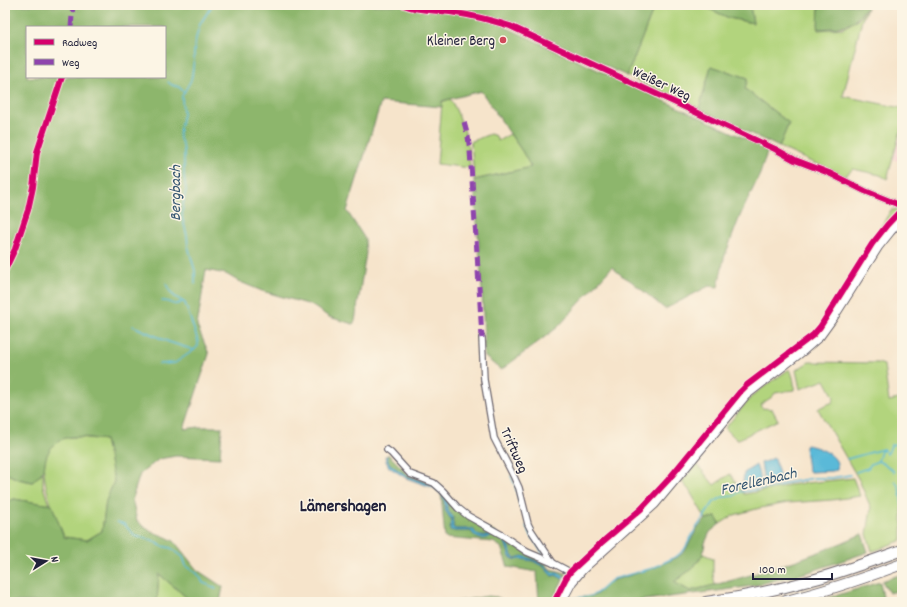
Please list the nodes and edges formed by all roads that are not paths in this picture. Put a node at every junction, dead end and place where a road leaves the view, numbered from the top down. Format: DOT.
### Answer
graph roads {
  1 [pos="404,5"];
  2 [pos="902,206"];
  3 [pos="902,218"];
  4 [pos="482,338"];
  5 [pos="387,450"];
  6 [pos="902,550"];
  7 [pos="553,563"];
  8 [pos="902,564"];
  9 [pos="576,576"];
  10 [pos="562,602"];
  11 [pos="706,602"];
  12 [pos="782,602"];
  1 -- 2 [label="street, Weißer Weg"];
  3 -- 9 [label="main road"];
  4 -- 7 [label="street, Triftweg"];
  5 -- 7 [label="street, Triftweg"];
  6 -- 11 [label="highway"];
  7 -- 9 [label="street, Triftweg"];
  8 -- 12 [label="highway"];
  9 -- 10 [label="main road"];
}
